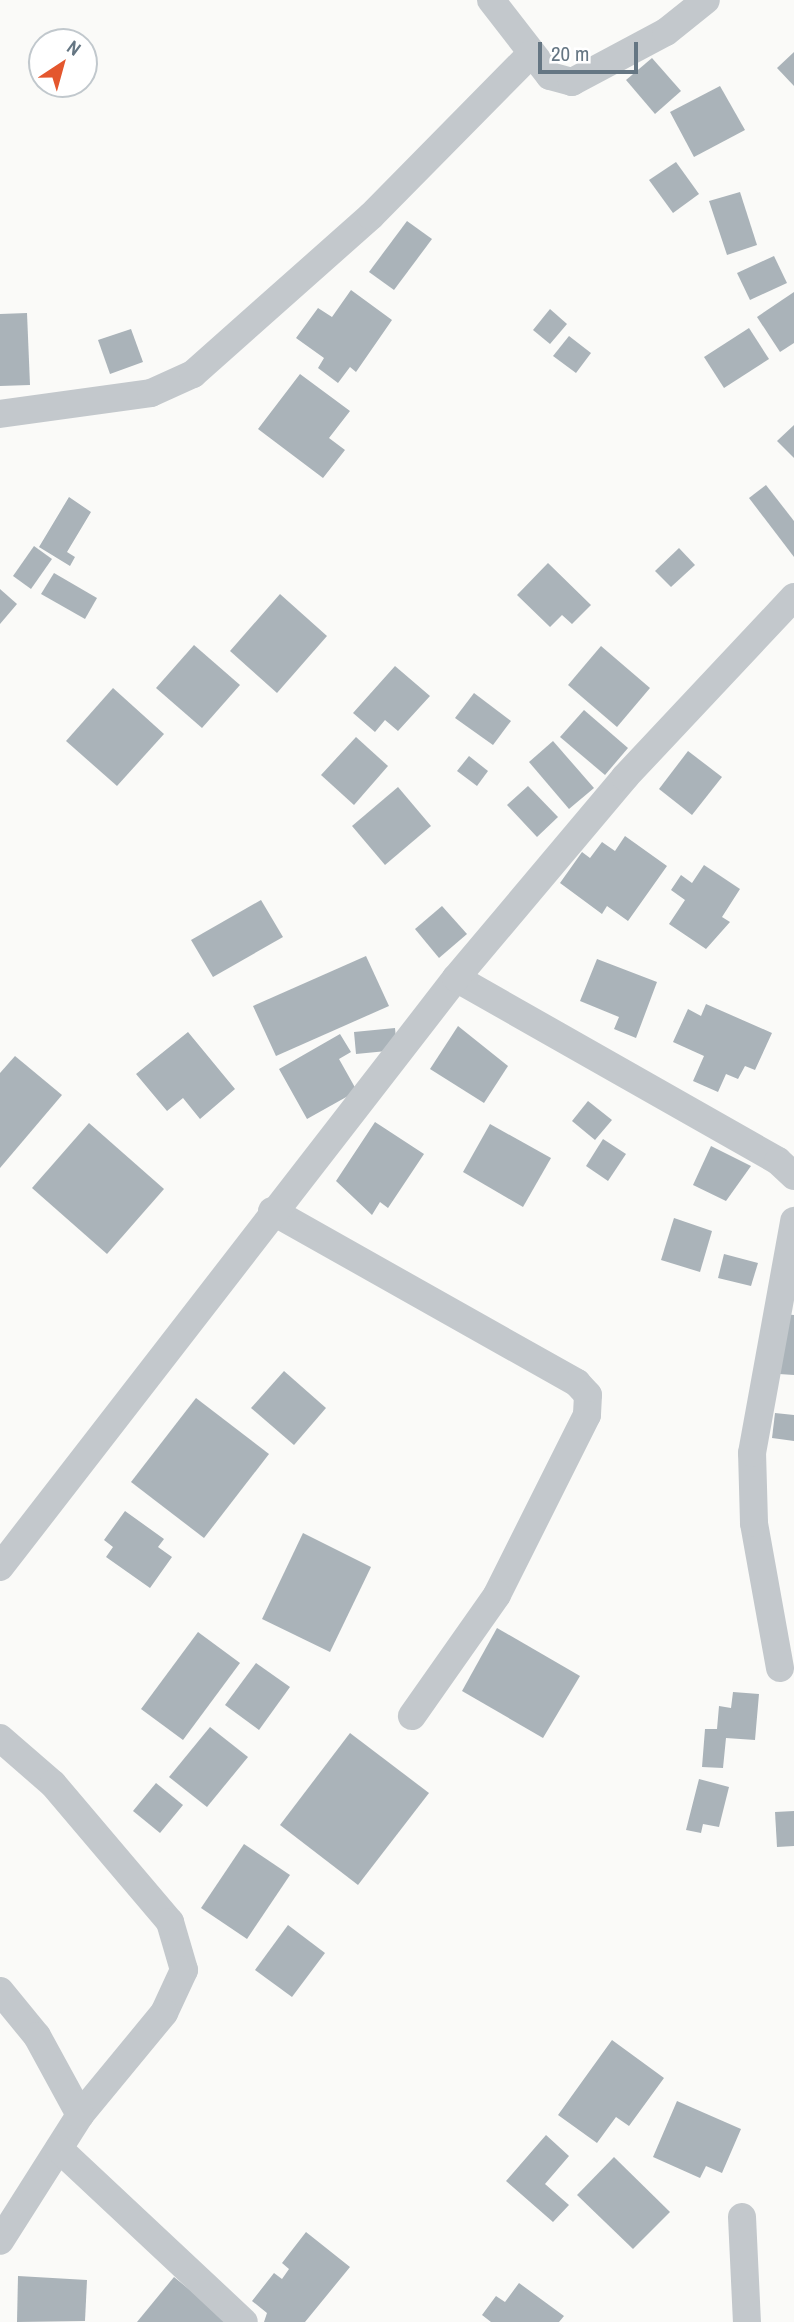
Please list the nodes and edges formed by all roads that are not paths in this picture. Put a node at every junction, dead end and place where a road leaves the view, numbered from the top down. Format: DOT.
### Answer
graph roads {
  1 [pos="491,0"];
  2 [pos="706,0"];
  3 [pos="530,55"];
  4 [pos="0,414"];
  5 [pos="794,597"];
  6 [pos="457,978"];
  7 [pos="794,1176"];
  8 [pos="272,1211"];
  9 [pos="794,1221"];
  10 [pos="0,1567"];
  11 [pos="780,1668"];
  12 [pos="412,1716"];
  13 [pos="0,1738"];
  14 [pos="0,1991"];
  15 [pos="80,2115"];
  16 [pos="59,2149"];
  17 [pos="743,2217"];
  18 [pos="0,2241"];
  19 [pos="244,2322"];
  20 [pos="747,2322"];
  1 -- 3 [label="street"];
  2 -- 3 [label="street"];
  3 -- 4 [label="street"];
  5 -- 6 [label="street"];
  6 -- 7 [label="street"];
  6 -- 8 [label="street"];
  8 -- 10 [label="street"];
  8 -- 12 [label="street"];
  9 -- 11 [label="street"];
  13 -- 15 [label="street"];
  14 -- 15 [label="street"];
  15 -- 16 [label="street"];
  16 -- 18 [label="street"];
  16 -- 19 [label="street"];
  17 -- 20 [label="street"];
}
